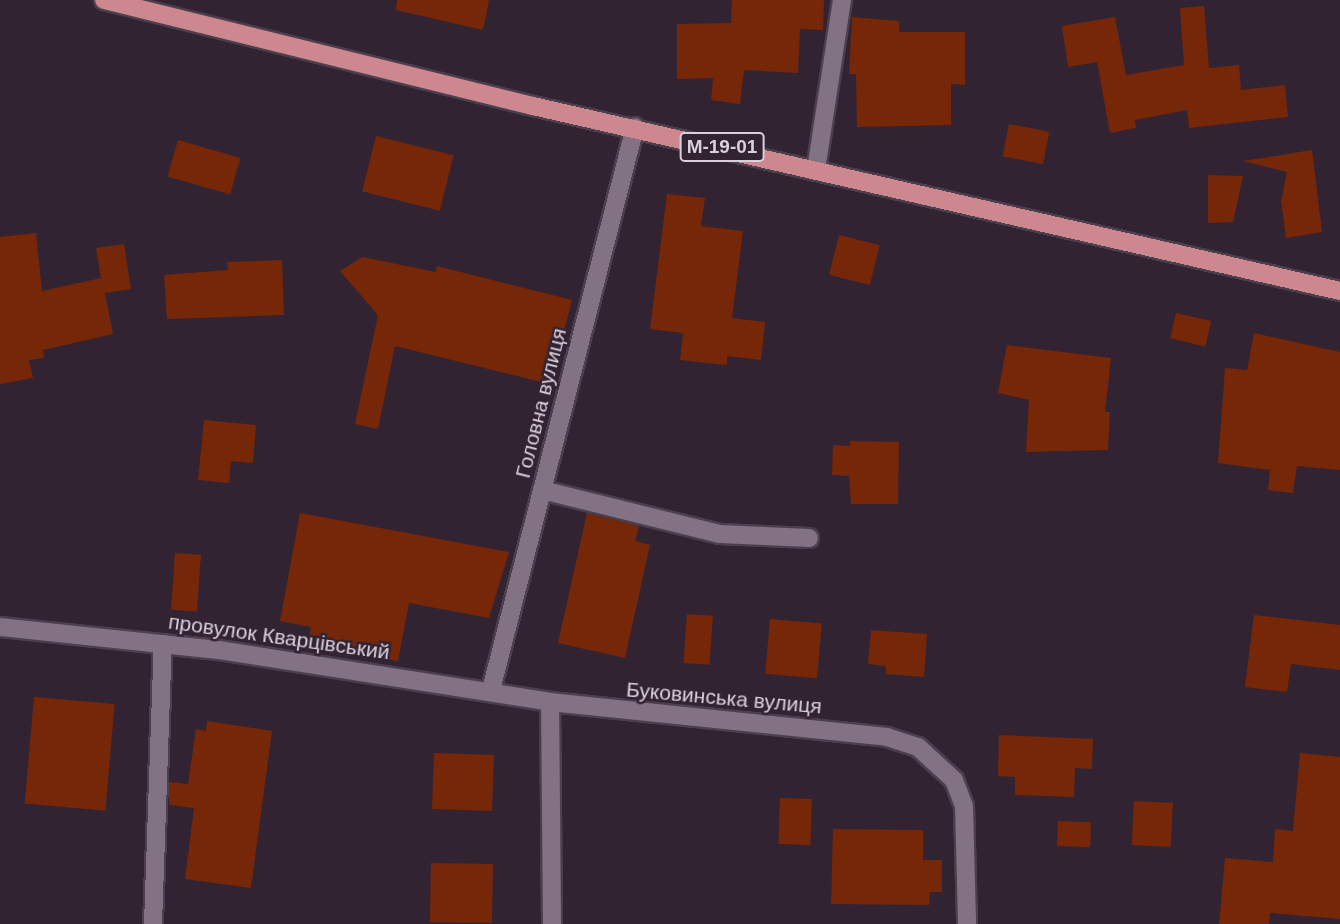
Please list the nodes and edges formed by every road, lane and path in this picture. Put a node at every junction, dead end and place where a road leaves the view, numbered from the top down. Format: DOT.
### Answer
graph roads {
  1 [pos="104,0"];
  2 [pos="842,0"];
  3 [pos="635,127"];
  4 [pos="817,170"];
  5 [pos="1340,291"];
  6 [pos="542,490"];
  7 [pos="809,538"];
  8 [pos="0,627"];
  9 [pos="163,644"];
  10 [pos="491,690"];
  11 [pos="550,702"];
  12 [pos="152,924"];
  13 [pos="552,924"];
  14 [pos="967,924"];
  1 -- 3 [label="main road, М-19-01"];
  2 -- 4 [label="street"];
  3 -- 4 [label="main road, М-19-01"];
  3 -- 6 [label="street, Головна вулиця"];
  4 -- 5 [label="main road, М-19-01"];
  6 -- 7 [label="street"];
  6 -- 10 [label="street, Головна вулиця"];
  8 -- 9 [label="street, провулок Кварцівський"];
  9 -- 10 [label="street, провулок Кварцівський"];
  9 -- 12 [label="street"];
  10 -- 11 [label="street, провулок Кварцівський"];
  11 -- 13 [label="street"];
  11 -- 14 [label="street, Буковинська вулиця"];
}
